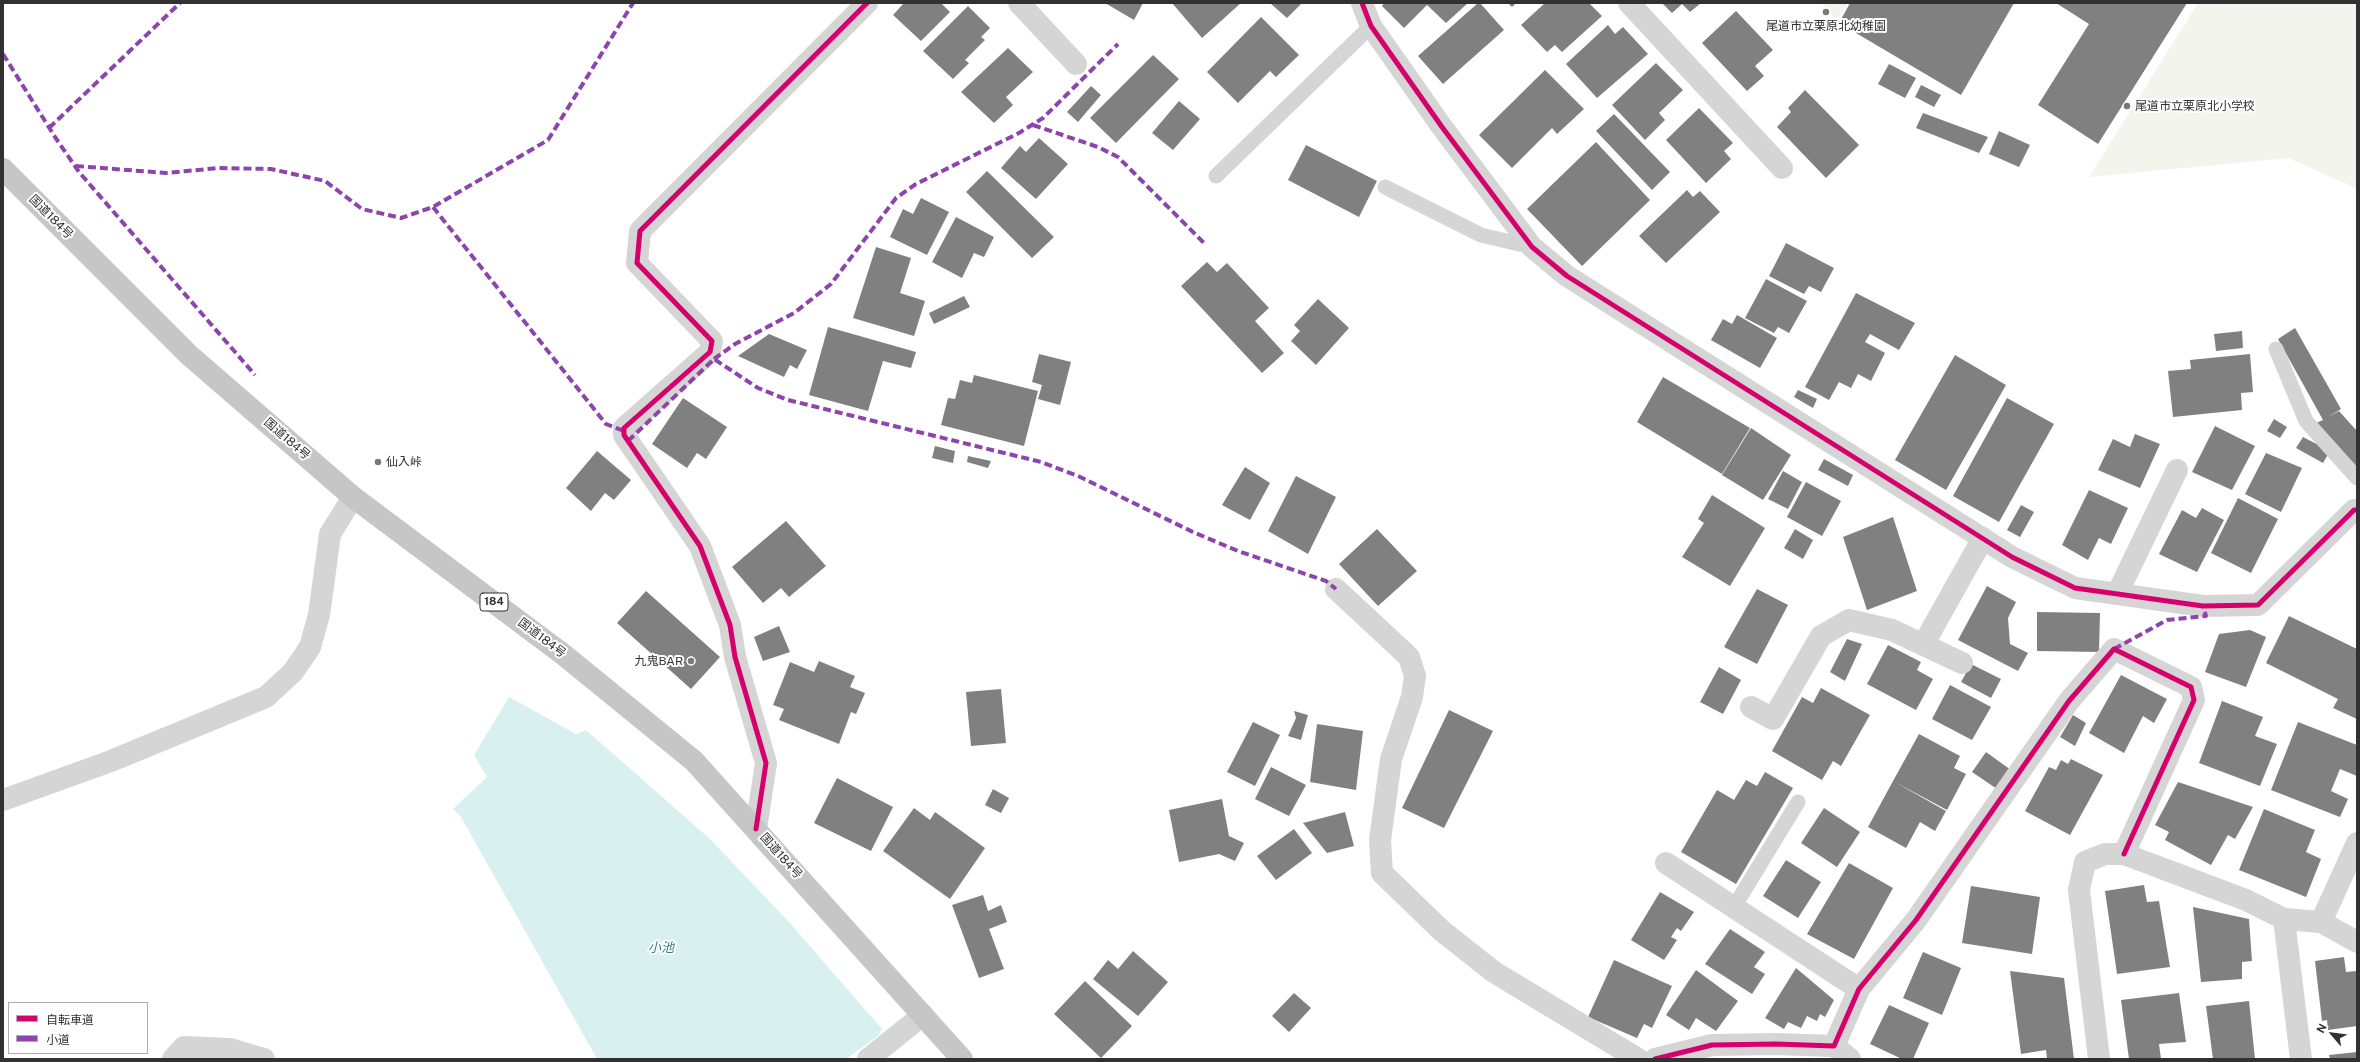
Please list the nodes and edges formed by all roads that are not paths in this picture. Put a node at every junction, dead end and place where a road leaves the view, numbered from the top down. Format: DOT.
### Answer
graph roads {
  1 [pos="867,3"];
  2 [pos="1019,3"];
  3 [pos="1362,3"];
  4 [pos="1629,3"];
  5 [pos="1372,26"];
  6 [pos="1076,64"];
  7 [pos="1782,168"];
  8 [pos="3,169"];
  9 [pos="1216,176"];
  10 [pos="1385,187"];
  11 [pos="1532,247"];
  12 [pos="2276,349"];
  13 [pos="2177,470"];
  14 [pos="2357,478"];
  15 [pos="353,497"];
  16 [pos="2357,510"];
  17 [pos="1983,538"];
  18 [pos="1336,589"];
  19 [pos="2116,594"];
  20 [pos="1923,645"];
  21 [pos="1962,663"];
  22 [pos="1752,707"];
  23 [pos="3,800"];
  24 [pos="1798,802"];
  25 [pos="756,829"];
  26 [pos="2357,843"];
  27 [pos="2124,854"];
  28 [pos="1666,863"];
  29 [pos="1734,907"];
  30 [pos="2284,920"];
  31 [pos="2320,922"];
  32 [pos="2357,942"];
  33 [pos="1859,989"];
  34 [pos="923,1014"];
  35 [pos="1842,1053"];
  36 [pos="173,1059"];
  37 [pos="264,1059"];
  38 [pos="868,1059"];
  39 [pos="962,1059"];
  40 [pos="1638,1059"];
  41 [pos="1655,1059"];
  42 [pos="2099,1059"];
  43 [pos="2301,1059"];
  1 -- 25 [label="street"];
  2 -- 6 [label="street"];
  3 -- 5 [label="street"];
  4 -- 7 [label="street"];
  5 -- 9 [label="lane"];
  5 -- 11 [label="street"];
  8 -- 15 [label="highway, 国道184号 / 184"];
  10 -- 11 [label="lane"];
  11 -- 17 [label="street"];
  12 -- 14 [label="lane"];
  13 -- 19 [label="street"];
  15 -- 23 [label="street"];
  15 -- 25 [label="highway, 国道184号 / 184"];
  16 -- 19 [label="street"];
  17 -- 19 [label="street"];
  17 -- 20 [label="street"];
  18 -- 40 [label="street"];
  20 -- 21 [label="street"];
  20 -- 22 [label="street"];
  24 -- 29 [label="lane"];
  25 -- 34 [label="highway, 国道184号 / 184"];
  26 -- 31 [label="street"];
  27 -- 30 [label="street"];
  27 -- 33 [label="street"];
  27 -- 42 [label="street"];
  28 -- 29 [label="street"];
  29 -- 33 [label="street"];
  30 -- 31 [label="street"];
  30 -- 43 [label="street"];
  31 -- 32 [label="street"];
  33 -- 35 [label="street"];
  34 -- 38 [label="street"];
  34 -- 39 [label="highway, 国道184号 / 184"];
  35 -- 41 [label="street"];
  36 -- 37 [label="street"];
}
